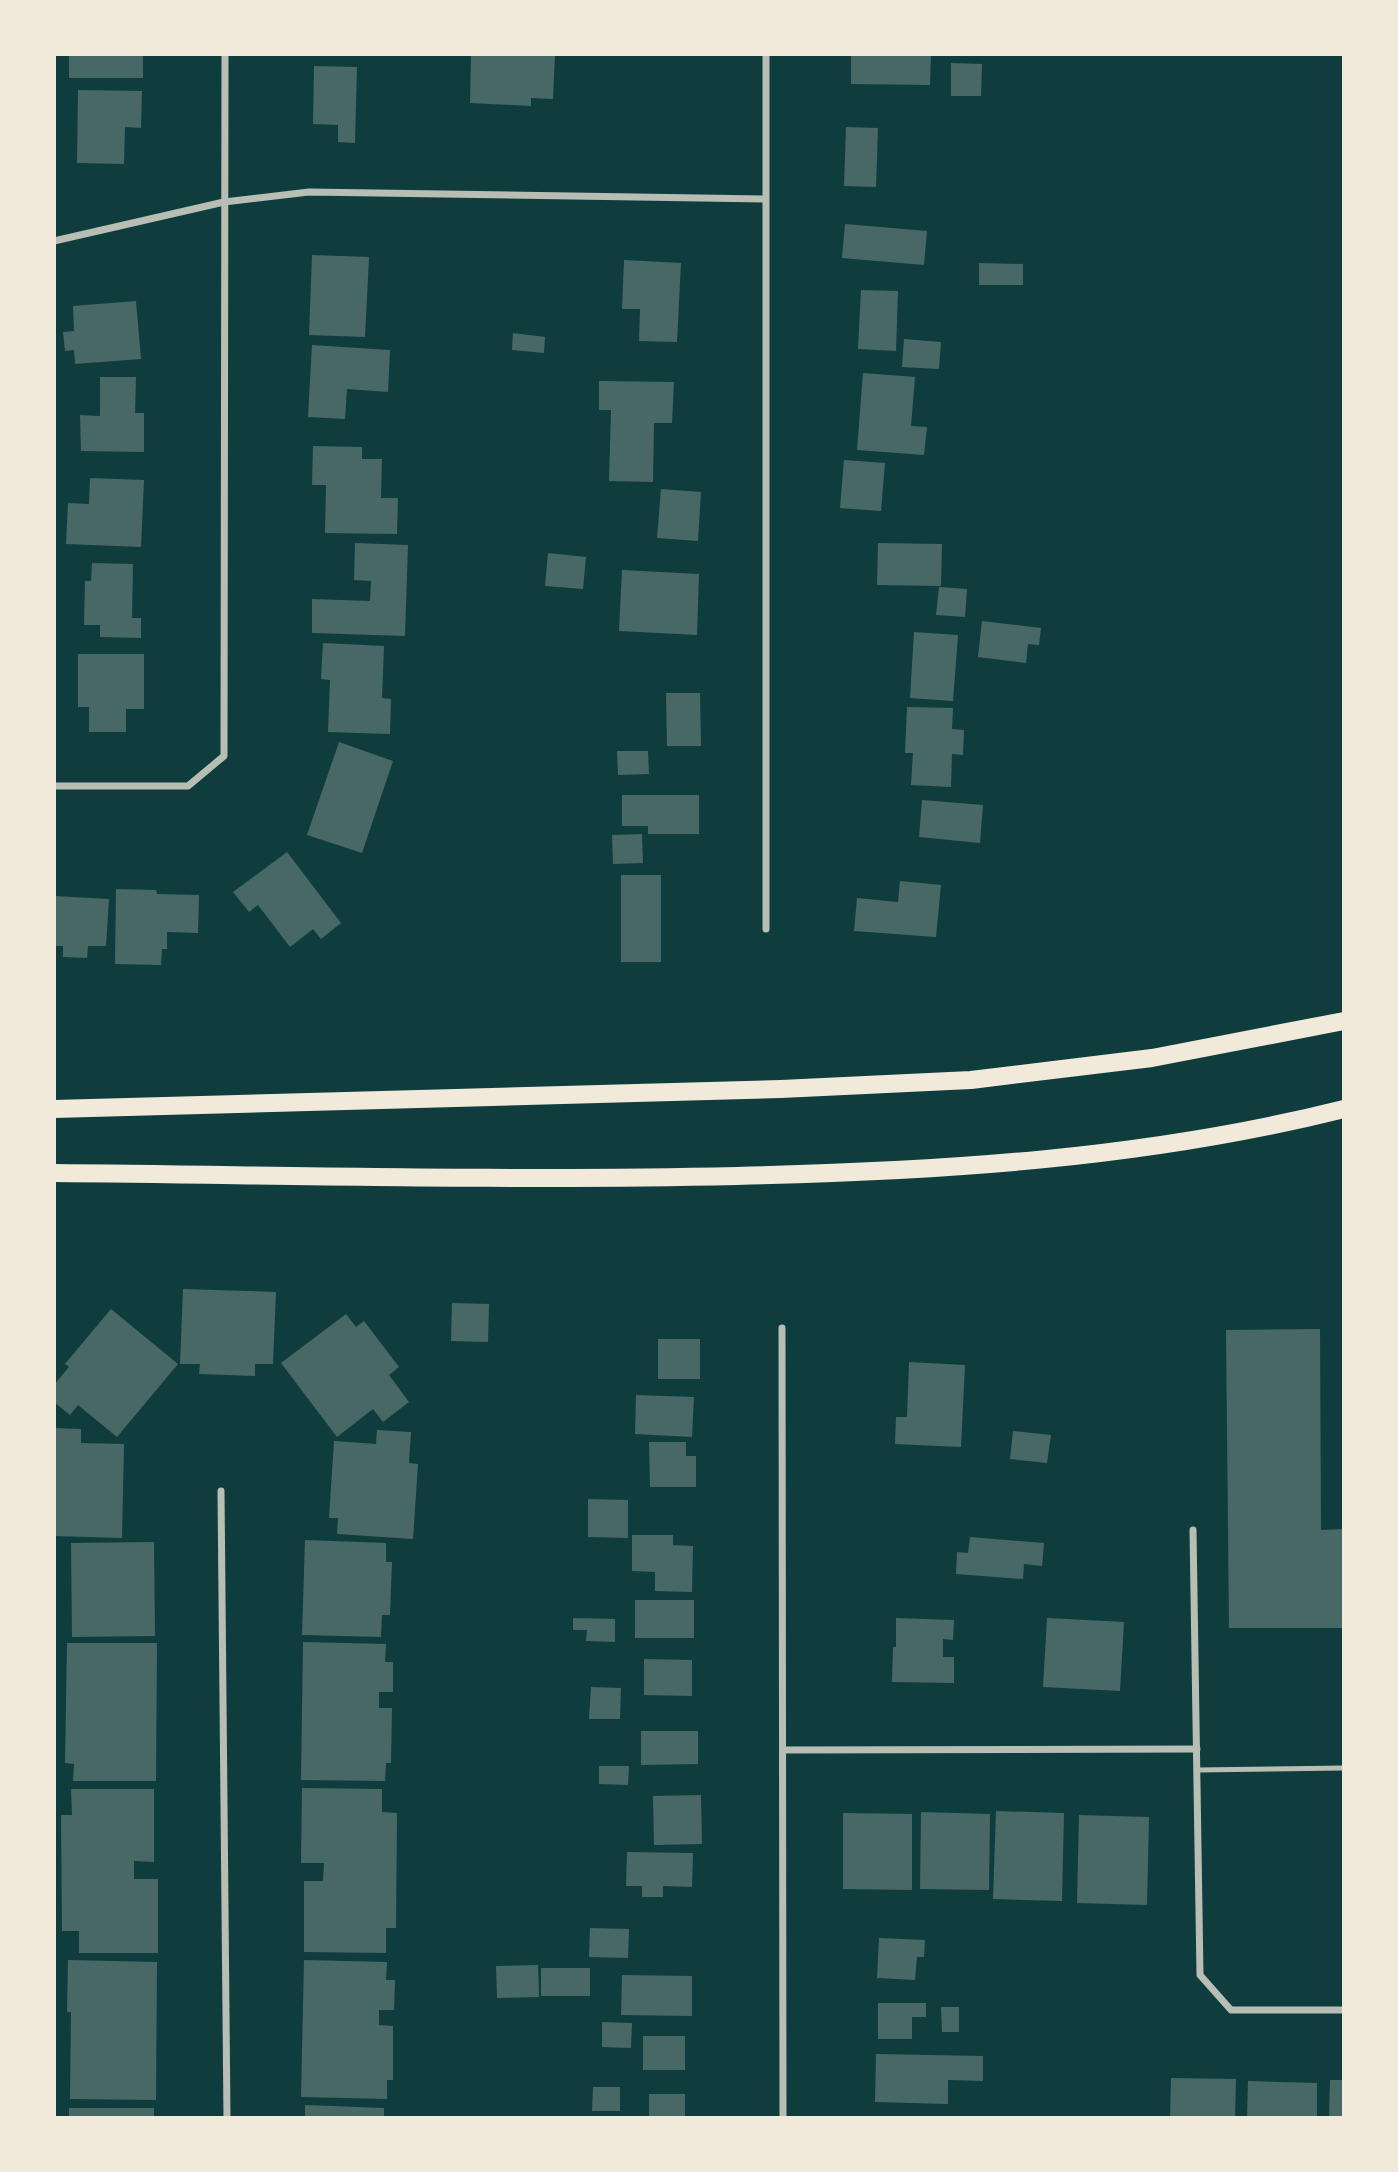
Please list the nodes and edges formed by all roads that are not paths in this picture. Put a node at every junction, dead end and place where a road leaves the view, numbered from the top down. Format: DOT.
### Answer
graph roads {
  1 [pos="225,54"];
  2 [pos="766,54"];
  3 [pos="765,199"];
  4 [pos="224,202"];
  5 [pos="54,241"];
  6 [pos="54,786"];
  7 [pos="766,929"];
  8 [pos="1344,1021"];
  9 [pos="54,1109"];
  10 [pos="1344,1109"];
  11 [pos="54,1172"];
  12 [pos="782,1328"];
  13 [pos="221,1491"];
  14 [pos="1194,1530"];
  15 [pos="1197,1749"];
  16 [pos="782,1750"];
  17 [pos="1344,1768"];
  18 [pos="1198,1770"];
  19 [pos="1344,2010"];
  20 [pos="227,2118"];
  21 [pos="783,2118"];
  1 -- 4 [label="street"];
  2 -- 3 [label="street"];
  3 -- 4 [label="street"];
  3 -- 7 [label="street"];
  4 -- 5 [label="street"];
  4 -- 6 [label="street"];
  8 -- 9 [label="main road"];
  10 -- 11 [label="main road"];
  12 -- 16 [label="street"];
  13 -- 20 [label="street"];
  14 -- 15 [label="street"];
  15 -- 16 [label="street"];
  15 -- 18 [label="street"];
  16 -- 21 [label="street"];
  17 -- 18 [label="lane"];
  18 -- 19 [label="street"];
}
